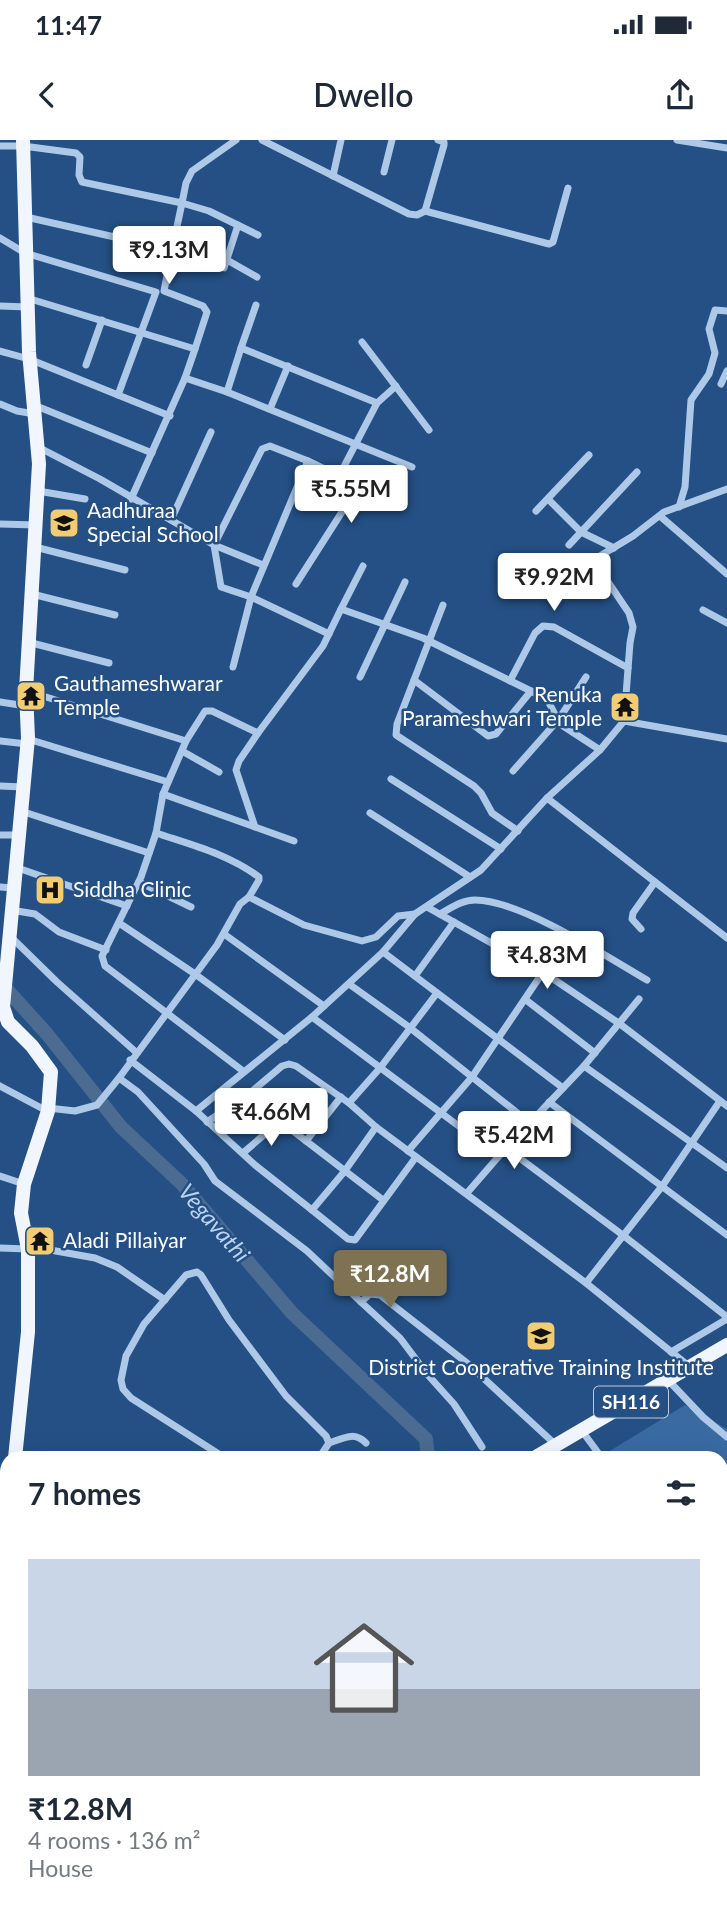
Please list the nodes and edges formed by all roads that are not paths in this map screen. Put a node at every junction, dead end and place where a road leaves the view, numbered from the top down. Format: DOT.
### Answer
graph roads {
  1 [pos="236,140"];
  2 [pos="262,140"];
  3 [pos="341,140"];
  4 [pos="392,140"];
  5 [pos="438,140"];
  6 [pos="677,140"];
  7 [pos="23,143"];
  8 [pos="0,146"];
  9 [pos="727,148"];
  10 [pos="384,172"];
  11 [pos="333,176"];
  12 [pos="568,188"];
  13 [pos="182,203"];
  14 [pos="425,211"];
  15 [pos="24,219"];
  16 [pos="238,225"];
  17 [pos="258,235"];
  18 [pos="0,238"];
  19 [pos="25,248"];
  20 [pos="172,250"];
  21 [pos="257,277"];
  22 [pos="160,291"];
  23 [pos="26,302"];
  24 [pos="256,305"];
  25 [pos="0,306"];
  26 [pos="727,311"];
  27 [pos="102,320"];
  28 [pos="142,332"];
  29 [pos="362,342"];
  30 [pos="242,348"];
  31 [pos="195,349"];
  32 [pos="0,352"];
  33 [pos="29,359"];
  34 [pos="86,365"];
  35 [pos="289,366"];
  36 [pos="727,371"];
  37 [pos="185,378"];
  38 [pos="721,384"];
  39 [pos="396,386"];
  40 [pos="227,392"];
  41 [pos="118,395"];
  42 [pos="377,403"];
  43 [pos="0,404"];
  44 [pos="34,409"];
  45 [pos="270,409"];
  46 [pos="170,415"];
  47 [pos="429,430"];
  48 [pos="211,432"];
  49 [pos="357,444"];
  50 [pos="38,447"];
  51 [pos="152,453"];
  52 [pos="589,456"];
  53 [pos="308,461"];
  54 [pos="412,467"];
  55 [pos="637,472"];
  56 [pos="339,476"];
  57 [pos="727,489"];
  58 [pos="38,491"];
  59 [pos="85,499"];
  60 [pos="131,499"];
  61 [pos="548,499"];
  62 [pos="679,507"];
  63 [pos="536,511"];
  64 [pos="660,516"];
  65 [pos="171,520"];
  66 [pos="0,524"];
  67 [pos="36,525"];
  68 [pos="581,532"];
  69 [pos="214,545"];
  70 [pos="569,545"];
  71 [pos="34,547"];
  72 [pos="614,548"];
  73 [pos="552,557"];
  74 [pos="595,559"];
  75 [pos="263,565"];
  76 [pos="363,566"];
  77 [pos="125,570"];
  78 [pos="727,574"];
  79 [pos="405,582"];
  80 [pos="296,584"];
  81 [pos="31,594"];
  82 [pos="251,597"];
  83 [pos="443,605"];
  84 [pos="341,609"];
  85 [pos="704,610"];
  86 [pos="115,615"];
  87 [pos="727,623"];
  88 [pos="384,626"];
  89 [pos="329,634"];
  90 [pos="428,641"];
  91 [pos="28,642"];
  92 [pos="108,663"];
  93 [pos="233,667"];
  94 [pos="628,668"];
  95 [pos="360,677"];
  96 [pos="586,677"];
  97 [pos="414,680"];
  98 [pos="510,681"];
  99 [pos="531,691"];
  100 [pos="26,699"];
  101 [pos="0,702"];
  102 [pos="559,719"];
  103 [pos="624,721"];
  104 [pos="258,733"];
  105 [pos="727,739"];
  106 [pos="0,741"];
  107 [pos="27,741"];
  108 [pos="186,741"];
  109 [pos="600,750"];
  110 [pos="182,751"];
  111 [pos="219,772"];
  112 [pos="513,772"];
  113 [pos="391,779"];
  114 [pos="168,782"];
  115 [pos="0,786"];
  116 [pos="23,787"];
  117 [pos="163,794"];
  118 [pos="547,798"];
  119 [pos="20,811"];
  120 [pos="370,813"];
  121 [pos="255,827"];
  122 [pos="518,831"];
  123 [pos="156,833"];
  124 [pos="0,835"];
  125 [pos="18,835"];
  126 [pos="294,841"];
  127 [pos="500,849"];
  128 [pos="149,853"];
  129 [pos="15,866"];
  130 [pos="470,877"];
  131 [pos="655,882"];
  132 [pos="139,883"];
  133 [pos="6,888"];
  134 [pos="249,897"];
  135 [pos="127,906"];
  136 [pos="191,907"];
  137 [pos="427,907"];
  138 [pos="10,910"];
  139 [pos="415,914"];
  140 [pos="440,914"];
  141 [pos="454,922"];
  142 [pos="119,923"];
  143 [pos="641,929"];
  144 [pos="224,933"];
  145 [pos="8,934"];
  146 [pos="727,938"];
  147 [pos="106,950"];
  148 [pos="383,952"];
  149 [pos="543,972"];
  150 [pos="195,974"];
  151 [pos="415,976"];
  152 [pos="647,980"];
  153 [pos="349,984"];
  154 [pos="437,993"];
  155 [pos="639,999"];
  156 [pos="526,1000"];
  157 [pos="324,1006"];
  158 [pos="167,1012"];
  159 [pos="312,1017"];
  160 [pos="620,1024"];
  161 [pos="409,1027"];
  162 [pos="285,1040"];
  163 [pos="499,1040"];
  164 [pos="137,1053"];
  165 [pos="595,1053"];
  166 [pos="130,1060"];
  167 [pos="584,1066"];
  168 [pos="380,1068"];
  169 [pos="243,1071"];
  170 [pos="472,1077"];
  171 [pos="117,1080"];
  172 [pos="0,1086"];
  173 [pos="563,1088"];
  174 [pos="250,1093"];
  175 [pos="341,1097"];
  176 [pos="549,1102"];
  177 [pos="349,1103"];
  178 [pos="724,1104"];
  179 [pos="48,1110"];
  180 [pos="196,1111"];
  181 [pos="442,1114"];
  182 [pos="280,1121"];
  183 [pos="207,1122"];
  184 [pos="530,1123"];
  185 [pos="376,1127"];
  186 [pos="306,1141"];
  187 [pos="693,1142"];
  188 [pos="506,1148"];
  189 [pos="408,1151"];
  190 [pos="243,1153"];
  191 [pos="499,1156"];
  192 [pos="416,1157"];
  193 [pos="727,1168"];
  194 [pos="344,1172"];
  195 [pos="0,1176"];
  196 [pos="24,1184"];
  197 [pos="663,1185"];
  198 [pos="467,1193"];
  199 [pos="383,1200"];
  200 [pos="312,1210"];
  201 [pos="727,1235"];
  202 [pos="624,1236"];
  203 [pos="28,1247"];
  204 [pos="0,1248"];
  205 [pos="586,1283"];
  206 [pos="165,1300"];
  207 [pos="361,1302"];
  208 [pos="727,1318"];
  209 [pos="727,1345"];
  210 [pos="671,1352"];
  211 [pos="690,1367"];
  212 [pos="668,1380"];
  213 [pos="582,1432"];
  214 [pos="727,1437"];
  215 [pos="329,1443"];
  216 [pos="366,1443"];
  217 [pos="556,1445"];
  218 [pos="482,1447"];
  219 [pos="16,1451"];
  220 [pos="214,1451"];
  221 [pos="324,1451"];
  222 [pos="546,1451"];
  223 [pos="597,1451"];
  1 -- 13 [label="street"];
  2 -- 11 [label="street"];
  3 -- 11 [label="street"];
  4 -- 10 [label="street"];
  5 -- 14 [label="street"];
  6 -- 9 [label="street"];
  7 -- 8 [label="street"];
  7 -- 13 [label="street"];
  7 -- 15 [label="main road"];
  11 -- 14 [label="street"];
  12 -- 14 [label="street"];
  13 -- 16 [label="street"];
  13 -- 20 [label="street"];
  15 -- 19 [label="main road"];
  15 -- 20 [label="street"];
  16 -- 17 [label="street"];
  16 -- 21 [label="street"];
  18 -- 19 [label="street"];
  19 -- 22 [label="street"];
  19 -- 23 [label="main road"];
  20 -- 22 [label="street"];
  22 -- 28 [label="street"];
  22 -- 31 [label="street"];
  23 -- 25 [label="street"];
  23 -- 27 [label="street"];
  23 -- 33 [label="main road"];
  24 -- 30 [label="street"];
  26 -- 62 [label="street"];
  27 -- 28 [label="street"];
  27 -- 34 [label="street"];
  28 -- 31 [label="street"];
  28 -- 41 [label="street"];
  29 -- 39 [label="street"];
  30 -- 35 [label="street"];
  30 -- 40 [label="street"];
  31 -- 37 [label="street"];
  32 -- 33 [label="street"];
  33 -- 41 [label="street"];
  33 -- 44 [label="main road"];
  35 -- 42 [label="street"];
  35 -- 45 [label="street"];
  36 -- 38 [label="street"];
  37 -- 40 [label="street"];
  37 -- 46 [label="street"];
  39 -- 42 [label="street"];
  39 -- 47 [label="street"];
  40 -- 45 [label="street"];
  41 -- 46 [label="street"];
  42 -- 49 [label="street"];
  43 -- 44 [label="street"];
  44 -- 50 [label="main road"];
  44 -- 51 [label="street"];
  45 -- 49 [label="street"];
  46 -- 51 [label="street"];
  48 -- 65 [label="street"];
  49 -- 54 [label="street"];
  49 -- 56 [label="street"];
  50 -- 58 [label="main road"];
  50 -- 60 [label="street"];
  51 -- 60 [label="street"];
  52 -- 61 [label="street"];
  53 -- 56 [label="street"];
  53 -- 69 [label="street"];
  53 -- 75 [label="street"];
  55 -- 68 [label="street"];
  56 -- 80 [label="street"];
  57 -- 62 [label="street"];
  58 -- 59 [label="street"];
  58 -- 67 [label="main road"];
  60 -- 65 [label="street"];
  61 -- 63 [label="street"];
  61 -- 68 [label="street"];
  62 -- 64 [label="street"];
  64 -- 72 [label="street"];
  64 -- 78 [label="street"];
  65 -- 69 [label="street"];
  66 -- 67 [label="street"];
  67 -- 71 [label="main road"];
  68 -- 70 [label="street"];
  68 -- 72 [label="street"];
  69 -- 75 [label="street"];
  69 -- 82 [label="street"];
  71 -- 77 [label="street"];
  71 -- 81 [label="main road"];
  72 -- 74 [label="street"];
  73 -- 74 [label="street"];
  74 -- 94 [label="street"];
  75 -- 82 [label="street"];
  76 -- 84 [label="street"];
  79 -- 88 [label="street"];
  81 -- 86 [label="street"];
  81 -- 91 [label="main road"];
  82 -- 89 [label="street"];
  82 -- 93 [label="street"];
  83 -- 90 [label="street"];
  84 -- 88 [label="street"];
  84 -- 89 [label="street"];
  85 -- 87 [label="street"];
  88 -- 90 [label="street"];
  88 -- 95 [label="street"];
  89 -- 104 [label="street"];
  90 -- 97 [label="street"];
  90 -- 98 [label="street"];
  91 -- 92 [label="street"];
  91 -- 100 [label="main road"];
  94 -- 98 [label="street"];
  94 -- 103 [label="street"];
  96 -- 102 [label="street"];
  97 -- 99 [label="street"];
  97 -- 122 [label="street"];
  98 -- 99 [label="street"];
  99 -- 102 [label="street"];
  100 -- 101 [label="street"];
  100 -- 107 [label="main road"];
  100 -- 108 [label="street"];
  102 -- 109 [label="street"];
  102 -- 112 [label="street"];
  103 -- 105 [label="street"];
  103 -- 109 [label="street"];
  104 -- 108 [label="street"];
  104 -- 121 [label="street"];
  106 -- 107 [label="street"];
  107 -- 114 [label="street"];
  107 -- 116 [label="main road"];
  108 -- 110 [label="street"];
  109 -- 118 [label="street"];
  110 -- 111 [label="street"];
  110 -- 114 [label="street"];
  113 -- 127 [label="street"];
  114 -- 117 [label="street"];
  115 -- 116 [label="street"];
  116 -- 119 [label="main road"];
  117 -- 121 [label="street"];
  117 -- 123 [label="street"];
  118 -- 122 [label="street"];
  118 -- 131 [label="street"];
  119 -- 125 [label="main road"];
  119 -- 128 [label="street"];
  120 -- 130 [label="street"];
  121 -- 126 [label="street"];
  122 -- 127 [label="street"];
  123 -- 128 [label="street"];
  123 -- 134 [label="street"];
  124 -- 125 [label="street"];
  125 -- 129 [label="main road"];
  127 -- 130 [label="street"];
  128 -- 132 [label="street"];
  129 -- 133 [label="main road"];
  129 -- 135 [label="street"];
  130 -- 137 [label="street"];
  131 -- 143 [label="street"];
  131 -- 146 [label="street"];
  132 -- 135 [label="street"];
  132 -- 136 [label="street"];
  133 -- 138 [label="main road"];
  134 -- 139 [label="street"];
  134 -- 144 [label="street"];
  135 -- 142 [label="street"];
  137 -- 139 [label="street"];
  137 -- 140 [label="street"];
  138 -- 145 [label="main road"];
  138 -- 147 [label="street"];
  139 -- 148 [label="street"];
  140 -- 141 [label="street"];
  140 -- 152 [label="street"];
  141 -- 149 [label="street"];
  141 -- 151 [label="street"];
  142 -- 147 [label="street"];
  142 -- 150 [label="street"];
  144 -- 150 [label="street"];
  144 -- 157 [label="street"];
  145 -- 164 [label="street"];
  145 -- 179 [label="main road"];
  147 -- 158 [label="street"];
  148 -- 151 [label="street"];
  148 -- 153 [label="street"];
  149 -- 156 [label="street"];
  149 -- 160 [label="street"];
  150 -- 158 [label="street"];
  150 -- 162 [label="street"];
  151 -- 154 [label="street"];
  153 -- 157 [label="street"];
  153 -- 161 [label="street"];
  154 -- 161 [label="street"];
  154 -- 163 [label="street"];
  155 -- 160 [label="street"];
  156 -- 163 [label="street"];
  156 -- 165 [label="street"];
  157 -- 159 [label="street"];
  158 -- 164 [label="street"];
  158 -- 169 [label="street"];
  159 -- 162 [label="street"];
  159 -- 168 [label="street"];
  160 -- 165 [label="street"];
  160 -- 178 [label="street"];
  161 -- 168 [label="street"];
  161 -- 170 [label="street"];
  162 -- 169 [label="street"];
  163 -- 170 [label="street"];
  163 -- 173 [label="street"];
  164 -- 166 [label="street"];
  165 -- 167 [label="street"];
  166 -- 171 [label="street"];
  166 -- 180 [label="street"];
  167 -- 173 [label="street"];
  167 -- 187 [label="street"];
  168 -- 177 [label="street"];
  168 -- 181 [label="street"];
  169 -- 180 [label="street"];
  170 -- 181 [label="street"];
  170 -- 184 [label="street"];
  171 -- 179 [label="street"];
  171 -- 207 [label="street"];
  172 -- 179 [label="street"];
  173 -- 176 [label="street"];
  174 -- 175 [label="street"];
  174 -- 182 [label="street"];
  174 -- 183 [label="street"];
  175 -- 177 [label="street"];
  175 -- 186 [label="street"];
  176 -- 184 [label="street"];
  176 -- 197 [label="street"];
  177 -- 185 [label="street"];
  178 -- 187 [label="street"];
  179 -- 196 [label="main road"];
  180 -- 183 [label="street"];
  181 -- 189 [label="street"];
  181 -- 191 [label="street"];
  182 -- 186 [label="street"];
  182 -- 190 [label="street"];
  183 -- 190 [label="street"];
  184 -- 188 [label="street"];
  185 -- 189 [label="street"];
  185 -- 194 [label="street"];
  186 -- 194 [label="street"];
  187 -- 193 [label="street"];
  187 -- 197 [label="street"];
  188 -- 191 [label="street"];
  188 -- 202 [label="street"];
  189 -- 192 [label="street"];
  190 -- 200 [label="street"];
  191 -- 198 [label="street"];
  192 -- 198 [label="street"];
  192 -- 199 [label="street"];
  194 -- 199 [label="street"];
  194 -- 200 [label="street"];
  195 -- 196 [label="street"];
  196 -- 203 [label="main road"];
  197 -- 201 [label="street"];
  197 -- 202 [label="street"];
  198 -- 205 [label="street"];
  199 -- 200 [label="street"];
  202 -- 205 [label="street"];
  202 -- 208 [label="street"];
  203 -- 204 [label="street"];
  203 -- 206 [label="street"];
  203 -- 219 [label="main road"];
  205 -- 210 [label="street"];
  206 -- 215 [label="street"];
  206 -- 220 [label="street"];
  207 -- 217 [label="street"];
  207 -- 218 [label="street"];
  208 -- 210 [label="street"];
  209 -- 211 [label="main road, SH116"];
  210 -- 211 [label="street"];
  211 -- 212 [label="main road, SH116"];
  212 -- 213 [label="main road, SH116"];
  212 -- 214 [label="street"];
  213 -- 217 [label="main road, SH116"];
  213 -- 223 [label="street"];
  215 -- 216 [label="street"];
  215 -- 221 [label="street"];
  217 -- 222 [label="main road, SH116"];
}
